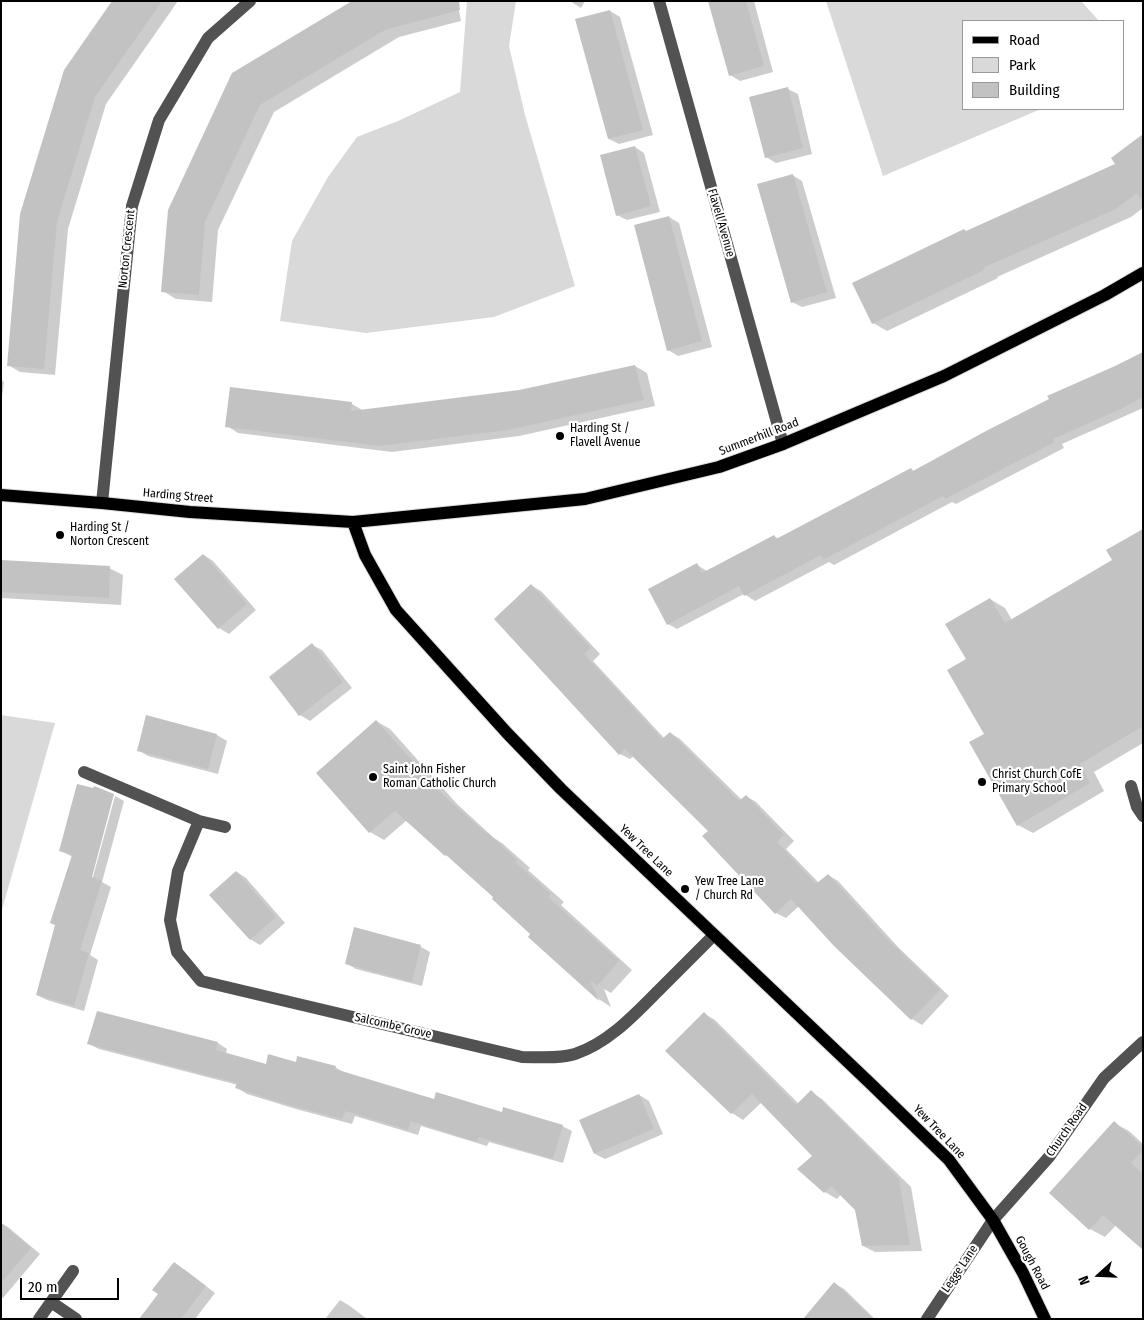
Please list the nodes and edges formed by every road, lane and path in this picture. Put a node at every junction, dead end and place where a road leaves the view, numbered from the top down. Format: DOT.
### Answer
graph roads {
  1 [pos="250,1"];
  2 [pos="659,1"];
  3 [pos="1143,273"];
  4 [pos="783,444"];
  5 [pos="1,495"];
  6 [pos="102,503"];
  7 [pos="353,522"];
  8 [pos="84,772"];
  9 [pos="1131,786"];
  10 [pos="1143,816"];
  11 [pos="199,822"];
  12 [pos="225,827"];
  13 [pos="714,935"];
  14 [pos="1143,1042"];
  15 [pos="993,1220"];
  16 [pos="73,1271"];
  17 [pos="51,1302"];
  18 [pos="39,1319"];
  19 [pos="76,1319"];
  20 [pos="927,1319"];
  21 [pos="1045,1319"];
  1 -- 6 [label="street, Norton Crescent"];
  2 -- 4 [label="street, Flavell Avenue"];
  3 -- 4 [label="main road, Summerhill Road"];
  4 -- 7 [label="main road, Summerhill Road"];
  5 -- 6 [label="main road, Harding Street"];
  6 -- 7 [label="main road, Harding Street"];
  7 -- 13 [label="main road, Yew Tree Lane"];
  8 -- 11 [label="street"];
  9 -- 10 [label="street"];
  11 -- 12 [label="street"];
  11 -- 13 [label="street, Salcombe Grove"];
  13 -- 15 [label="main road, Yew Tree Lane"];
  14 -- 15 [label="street, Church Road"];
  15 -- 20 [label="street, Legge Lane"];
  15 -- 21 [label="main road, Gough Road"];
  16 -- 17 [label="street"];
  17 -- 18 [label="street"];
  17 -- 19 [label="street"];
}
